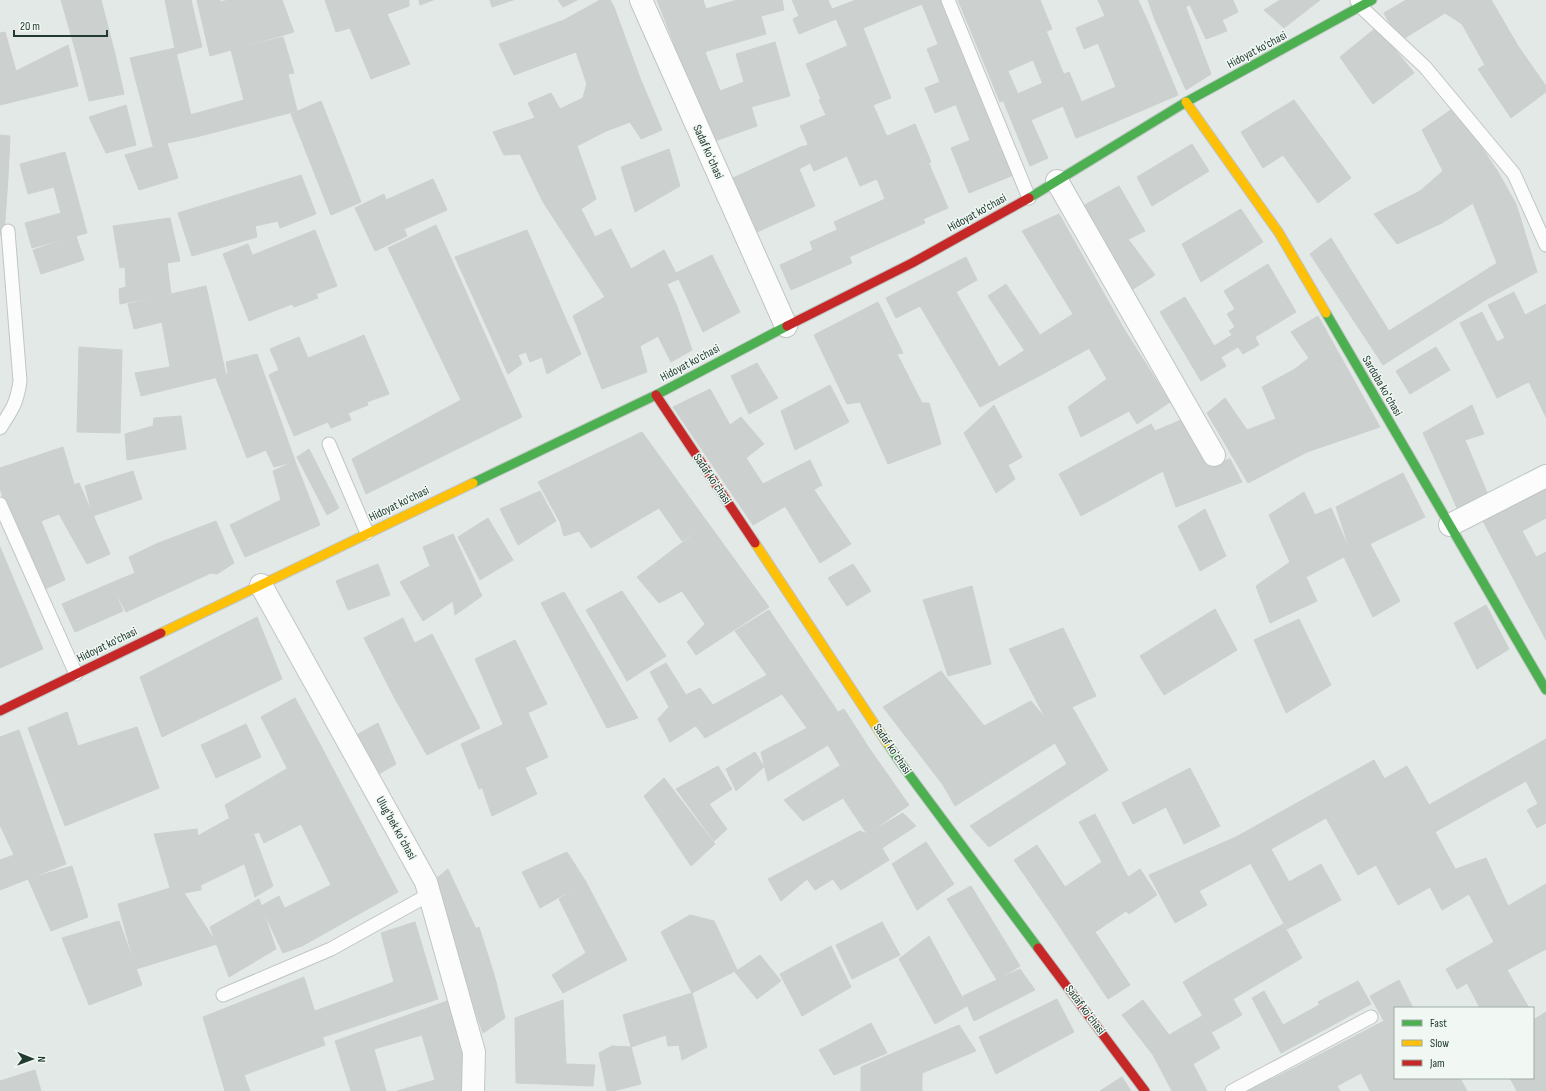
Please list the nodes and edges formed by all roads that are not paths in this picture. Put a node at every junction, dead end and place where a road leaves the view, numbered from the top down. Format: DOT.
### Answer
graph roads {
  1 [pos="641,0"];
  2 [pos="948,0"];
  3 [pos="1372,0"];
  4 [pos="1359,4"];
  5 [pos="1186,102"];
  6 [pos="1057,181"];
  7 [pos="1028,198"];
  8 [pos="8,231"];
  9 [pos="1546,245"];
  10 [pos="786,326"];
  11 [pos="656,395"];
  12 [pos="0,428"];
  13 [pos="329,444"];
  14 [pos="1214,455"];
  15 [pos="1546,476"];
  16 [pos="0,504"];
  17 [pos="1450,525"];
  18 [pos="367,533"];
  19 [pos="261,585"];
  20 [pos="76,674"];
  21 [pos="1546,690"];
  22 [pos="0,711"];
  23 [pos="430,894"];
  24 [pos="223,994"];
  25 [pos="1371,1017"];
  26 [pos="473,1091"];
  27 [pos="1145,1091"];
  28 [pos="1232,1091"];
  1 -- 10 [label="street, Sadaf koʻchasi"];
  2 -- 7 [label="lane"];
  3 -- 4 [label="street, Hidoyat ko'chasi"];
  4 -- 5 [label="street, Hidoyat ko'chasi"];
  4 -- 9 [label="lane"];
  5 -- 6 [label="street, Hidoyat ko'chasi"];
  5 -- 17 [label="street, Sardoba koʻchasi"];
  6 -- 7 [label="street, Hidoyat ko'chasi"];
  6 -- 14 [label="street"];
  7 -- 10 [label="street, Hidoyat ko'chasi"];
  8 -- 12 [label="lane"];
  10 -- 11 [label="street, Hidoyat ko'chasi"];
  11 -- 18 [label="street, Hidoyat ko'chasi"];
  11 -- 27 [label="street, Sadaf koʻchasi"];
  13 -- 18 [label="lane"];
  15 -- 17 [label="street"];
  16 -- 20 [label="lane"];
  17 -- 21 [label="street, Sardoba koʻchasi"];
  18 -- 19 [label="street, Hidoyat ko'chasi"];
  19 -- 20 [label="street, Hidoyat ko'chasi"];
  19 -- 23 [label="street, Ulugʻbek koʻchasi"];
  20 -- 22 [label="street, Hidoyat ko'chasi"];
  23 -- 24 [label="lane"];
  23 -- 26 [label="street, Ulugʻbek koʻchasi"];
  25 -- 28 [label="lane"];
}
